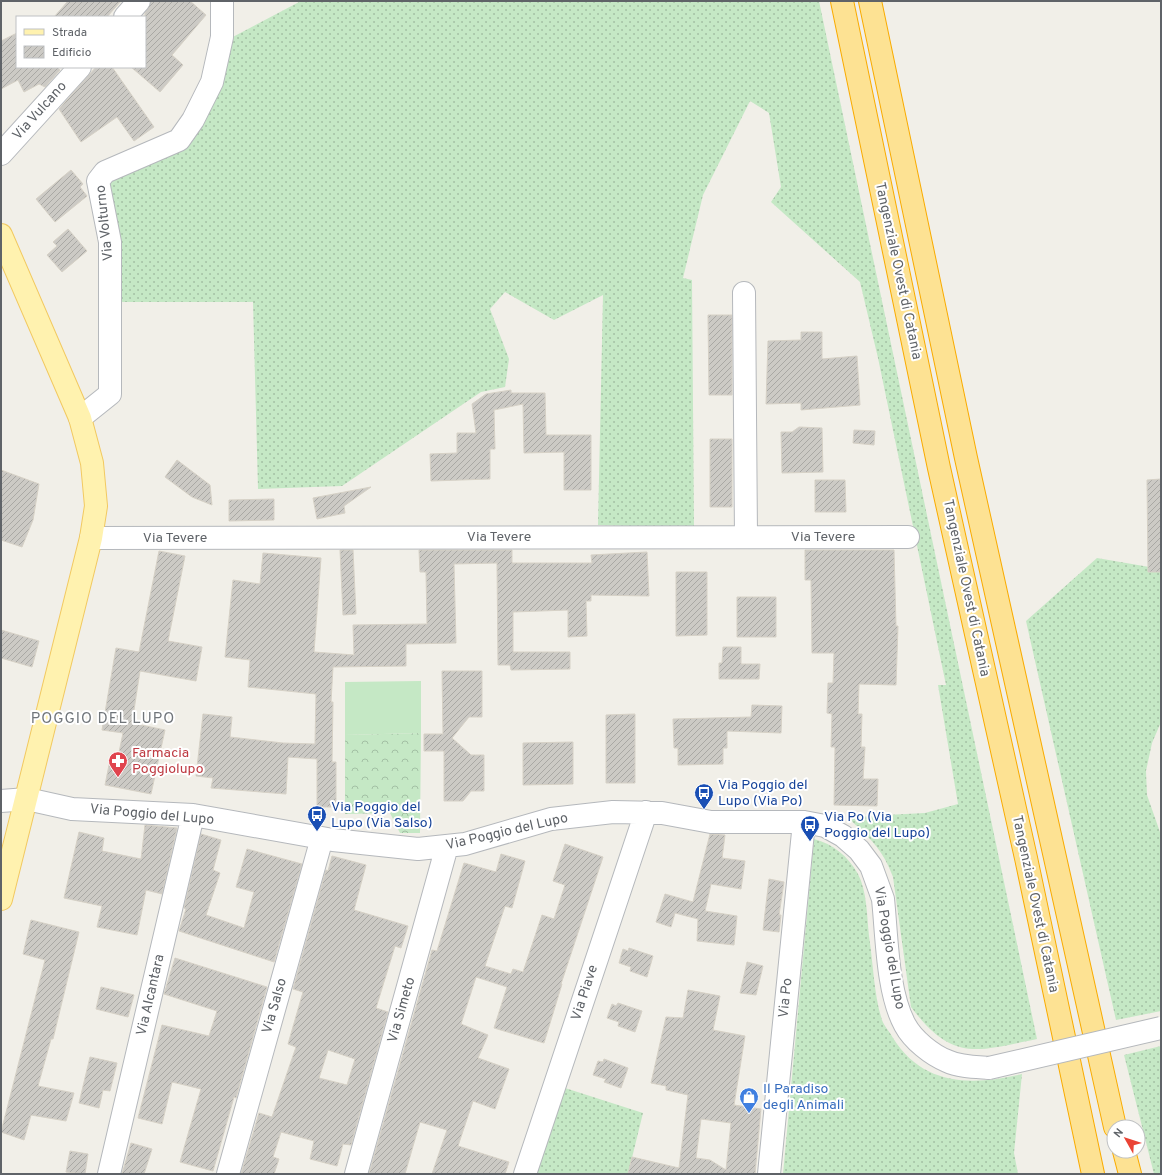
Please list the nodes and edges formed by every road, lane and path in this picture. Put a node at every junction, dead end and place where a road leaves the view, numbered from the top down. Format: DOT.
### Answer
graph roads {
  1 [pos="140,1"];
  2 [pos="222,1"];
  3 [pos="842,1"];
  4 [pos="870,1"];
  5 [pos="126,16"];
  6 [pos="79,68"];
  7 [pos="1,154"];
  8 [pos="1,235"];
  9 [pos="744,293"];
  10 [pos="80,418"];
  11 [pos="746,537"];
  12 [pos="908,537"];
  13 [pos="91,538"];
  14 [pos="27,800"];
  15 [pos="1,801"];
  16 [pos="646,812"];
  17 [pos="193,815"];
  18 [pos="804,822"];
  19 [pos="322,838"];
  20 [pos="447,846"];
  21 [pos="5,866"];
  22 [pos="1,899"];
  23 [pos="1047,960"];
  24 [pos="1161,1028"];
  25 [pos="1104,1073"];
  26 [pos="1113,1119"];
  27 [pos="1116,1119"];
  28 [pos="1121,1159"];
  29 [pos="1126,1159"];
  30 [pos="108,1174"];
  31 [pos="228,1174"];
  32 [pos="356,1174"];
  33 [pos="525,1174"];
  34 [pos="769,1174"];
  35 [pos="1080,1174"];
  36 [pos="1093,1174"];
  37 [pos="1124,1174"];
  38 [pos="1130,1174"];
  1 -- 5 [label="street"];
  2 -- 10 [label="street, Via Volturno"];
  3 -- 23 [label="highway, Tangenziale Ovest di Catania"];
  4 -- 25 [label="highway, Tangenziale Ovest di Catania"];
  6 -- 7 [label="street, Via Vulcano"];
  8 -- 10 [label="main road"];
  9 -- 11 [label="street"];
  10 -- 13 [label="main road"];
  11 -- 12 [label="street, Via Tevere"];
  11 -- 13 [label="street, Via Tevere"];
  13 -- 14 [label="main road"];
  14 -- 15 [label="street, Via Poggio del Lupo"];
  14 -- 17 [label="street, Via Poggio del Lupo"];
  14 -- 21 [label="main road"];
  16 -- 18 [label="street, Via Poggio del Lupo"];
  16 -- 20 [label="street, Via Poggio del Lupo"];
  16 -- 33 [label="street, Via Piave"];
  17 -- 19 [label="street, Via Poggio del Lupo"];
  17 -- 30 [label="street, Via Alcantara"];
  18 -- 24 [label="street, Via Poggio del Lupo, bridge"];
  18 -- 34 [label="street, Via Po"];
  19 -- 20 [label="street, Via Poggio del Lupo"];
  19 -- 31 [label="street, Via Salso"];
  20 -- 32 [label="street, Via Simeto"];
  21 -- 22 [label="main road"];
  23 -- 35 [label="highway"];
  23 -- 36 [label="highway, Tangenziale Ovest di Catania"];
  25 -- 26 [label="highway, Tangenziale Ovest di Catania"];
  25 -- 27 [label="highway"];
  28 -- 37 [label="highway"];
  29 -- 38 [label="highway"];
}
